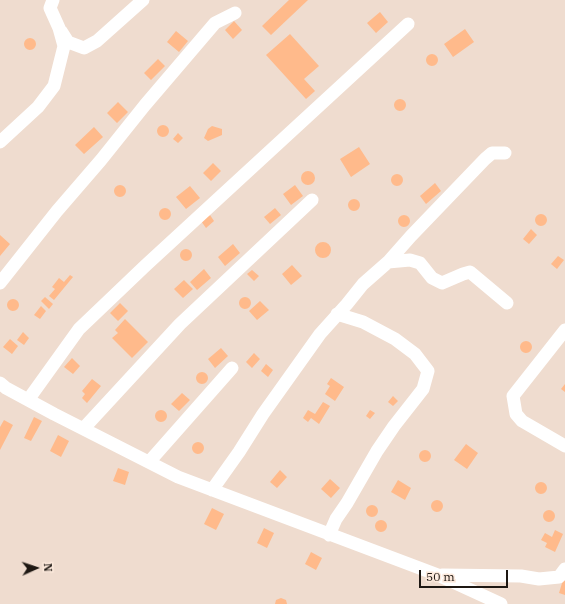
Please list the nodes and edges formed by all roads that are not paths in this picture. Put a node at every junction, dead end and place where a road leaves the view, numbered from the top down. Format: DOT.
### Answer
graph roads {
  1 [pos="52,0"];
  2 [pos="143,0"];
  3 [pos="235,13"];
  4 [pos="408,24"];
  5 [pos="59,28"];
  6 [pos="0,142"];
  7 [pos="505,153"];
  8 [pos="312,200"];
  9 [pos="388,262"];
  10 [pos="0,283"];
  11 [pos="508,303"];
  12 [pos="338,314"];
  13 [pos="565,330"];
  14 [pos="232,368"];
  15 [pos="0,383"];
  16 [pos="28,400"];
  17 [pos="84,428"];
  18 [pos="565,446"];
  19 [pos="149,462"];
  20 [pos="212,490"];
  21 [pos="329,535"];
  22 [pos="563,574"];
  23 [pos="438,575"];
  24 [pos="501,604"];
  1 -- 5 [label="street"];
  2 -- 5 [label="street"];
  3 -- 10 [label="street"];
  4 -- 16 [label="street"];
  5 -- 6 [label="street"];
  7 -- 9 [label="street"];
  8 -- 17 [label="street"];
  9 -- 11 [label="street"];
  9 -- 12 [label="street"];
  12 -- 20 [label="street"];
  12 -- 21 [label="street"];
  13 -- 18 [label="street"];
  14 -- 19 [label="street"];
  15 -- 16 [label="street"];
  16 -- 17 [label="street"];
  17 -- 19 [label="street"];
  19 -- 20 [label="street"];
  20 -- 21 [label="street"];
  21 -- 23 [label="street"];
  22 -- 23 [label="street"];
  23 -- 24 [label="street"];
}
